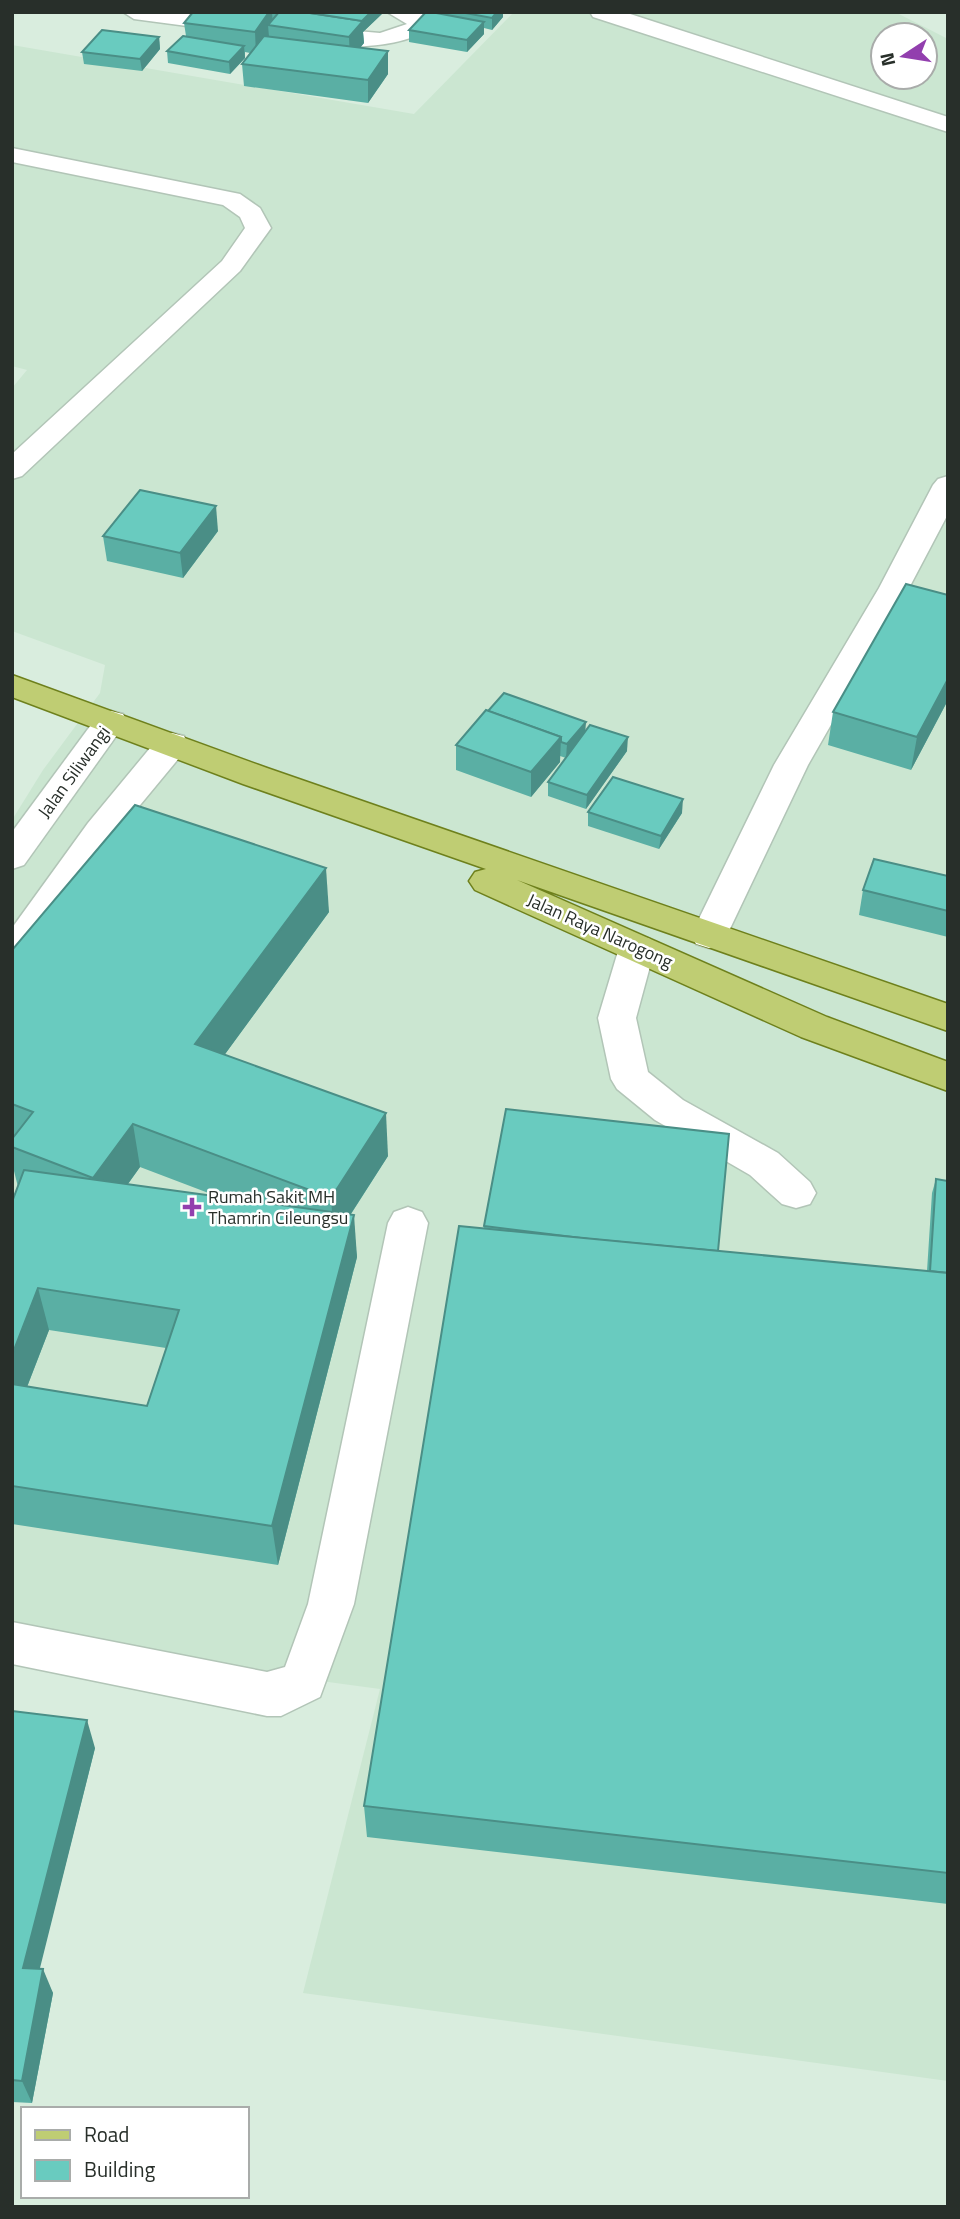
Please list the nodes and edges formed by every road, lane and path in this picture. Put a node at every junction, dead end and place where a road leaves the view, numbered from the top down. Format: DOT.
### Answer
graph roads {
  1 [pos="135,12"];
  2 [pos="398,12"];
  3 [pos="601,12"];
  4 [pos="262,28"];
  5 [pos="289,31"];
  6 [pos="948,125"];
  7 [pos="12,155"];
  8 [pos="12,470"];
  9 [pos="948,485"];
  10 [pos="12,685"];
  11 [pos="111,721"];
  12 [pos="172,744"];
  13 [pos="255,776"];
  14 [pos="100,831"];
  15 [pos="141,840"];
  16 [pos="12,857"];
  17 [pos="709,934"];
  18 [pos="637,948"];
  19 [pos="12,955"];
  20 [pos="948,1018"];
  21 [pos="948,1077"];
  22 [pos="796,1193"];
  23 [pos="408,1223"];
  24 [pos="12,1643"];
  1 -- 4 [label="street"];
  2 -- 5 [label="street"];
  3 -- 6 [label="street"];
  7 -- 8 [label="street"];
  9 -- 17 [label="street"];
  10 -- 11 [label="main road, Jalan Raya Narogong"];
  11 -- 12 [label="main road, Jalan Raya Narogong"];
  11 -- 16 [label="street, Jalan Siliwangi"];
  12 -- 13 [label="main road, Jalan Raya Narogong"];
  12 -- 14 [label="street"];
  13 -- 17 [label="main road, Jalan Raya Narogong"];
  13 -- 18 [label="main road, Jalan Raya Narogong"];
  14 -- 15 [label="street"];
  14 -- 19 [label="street"];
  17 -- 20 [label="main road, Jalan Raya Narogong"];
  18 -- 21 [label="main road, Jalan Raya Narogong"];
  18 -- 22 [label="street"];
  23 -- 24 [label="street"];
}
